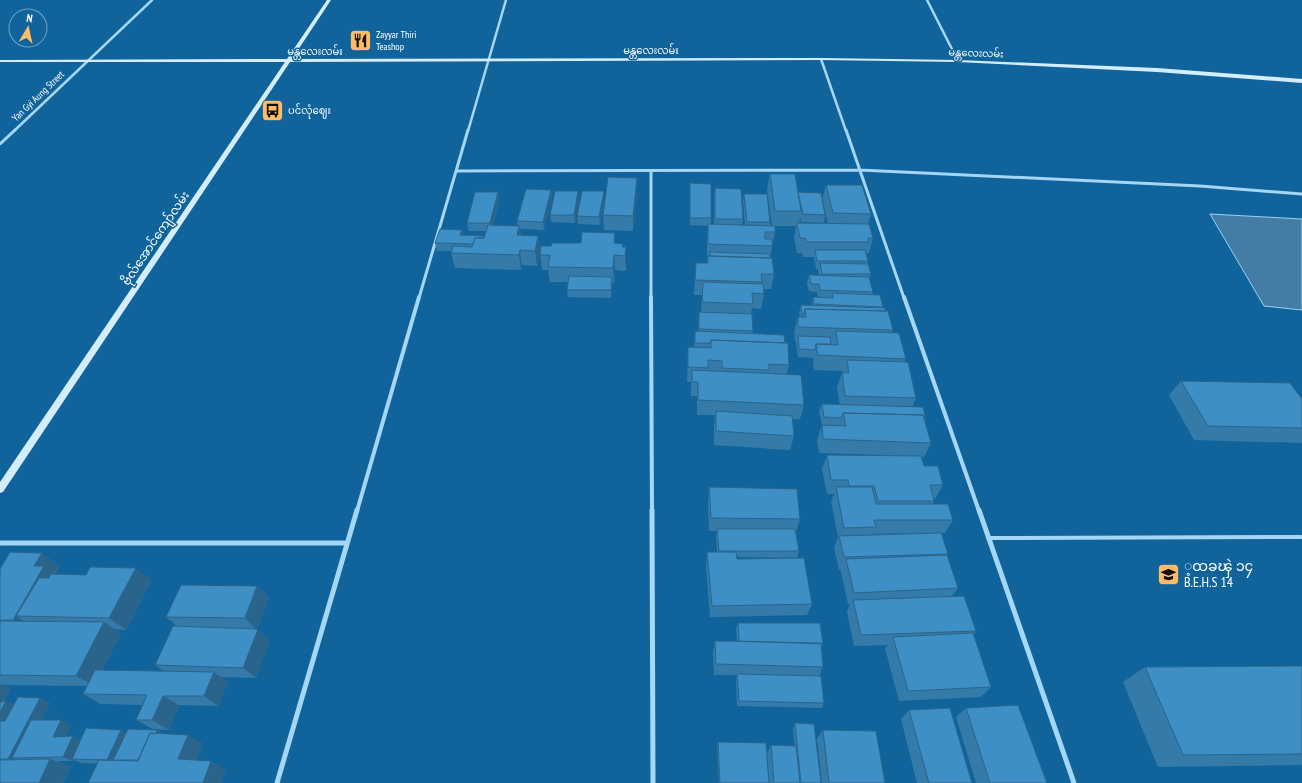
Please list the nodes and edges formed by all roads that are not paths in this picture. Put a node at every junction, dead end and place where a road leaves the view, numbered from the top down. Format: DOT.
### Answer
graph roads {
  1 [pos="152,0"];
  2 [pos="330,0"];
  3 [pos="506,0"];
  4 [pos="927,0"];
  5 [pos="821,58"];
  6 [pos="489,59"];
  7 [pos="0,60"];
  8 [pos="87,60"];
  9 [pos="288,60"];
  10 [pos="958,61"];
  11 [pos="1302,81"];
  12 [pos="0,144"];
  13 [pos="860,170"];
  14 [pos="456,171"];
  15 [pos="651,171"];
  16 [pos="1302,194"];
  17 [pos="0,489"];
  18 [pos="1301,537"];
  19 [pos="988,538"];
  20 [pos="0,543"];
  21 [pos="348,543"];
  22 [pos="277,783"];
  23 [pos="653,783"];
  24 [pos="1074,783"];
  1 -- 8 [label="street, Yan Gyi Aung Street"];
  2 -- 9 [label="street, ဗိုလ်အောင်ကျော်လမ်း"];
  3 -- 6 [label="street"];
  4 -- 10 [label="street"];
  5 -- 6 [label="street, မန္တလေးလမ်း"];
  5 -- 10 [label="street, မန္တလေးလမ်း"];
  5 -- 13 [label="street"];
  6 -- 9 [label="street, မန္တလေးလမ်း"];
  6 -- 14 [label="street"];
  7 -- 8 [label="street, မန္တလေးလမ်း"];
  8 -- 9 [label="street, မန္တလေးလမ်း"];
  8 -- 12 [label="street, Yan Gyi Aung Street"];
  9 -- 17 [label="street, ဗိုလ်အောင်ကျော်လမ်း"];
  10 -- 11 [label="street, မန္တလေးလမ်း"];
  13 -- 15 [label="street"];
  13 -- 16 [label="street"];
  13 -- 19 [label="street"];
  14 -- 15 [label="street"];
  14 -- 21 [label="street"];
  15 -- 23 [label="street"];
  18 -- 19 [label="lane"];
  19 -- 24 [label="street"];
  20 -- 21 [label="street"];
  21 -- 22 [label="street"];
}
